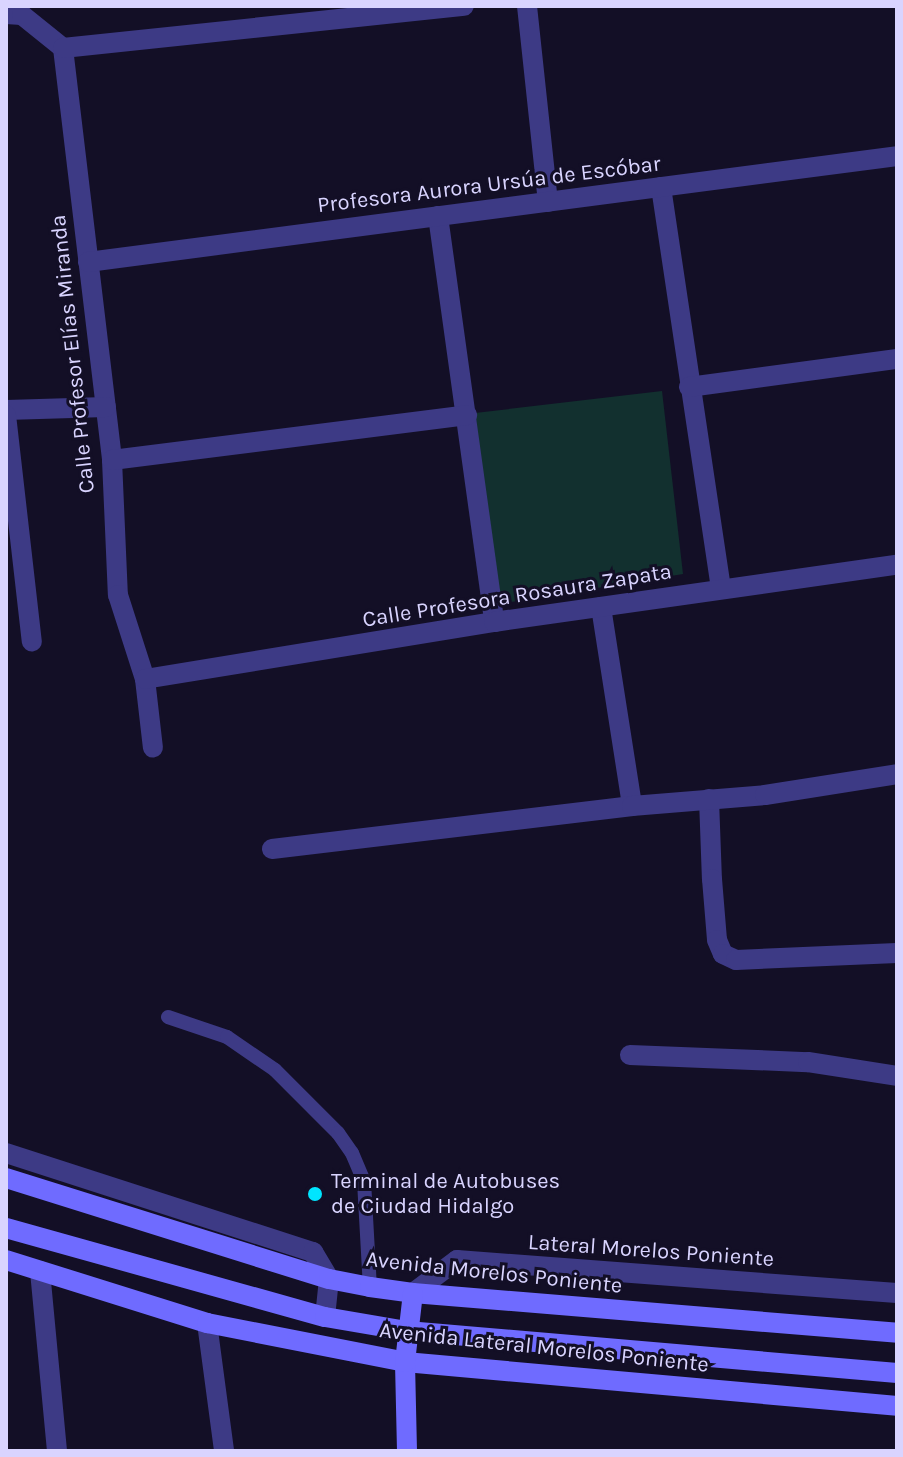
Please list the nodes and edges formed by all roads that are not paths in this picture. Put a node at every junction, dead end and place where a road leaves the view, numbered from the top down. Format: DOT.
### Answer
graph roads {
  1 [pos="464,6"];
  2 [pos="527,6"];
  3 [pos="16,12"];
  4 [pos="63,48"];
  5 [pos="897,156"];
  6 [pos="661,187"];
  7 [pos="548,202"];
  8 [pos="438,216"];
  9 [pos="88,262"];
  10 [pos="897,359"];
  11 [pos="689,387"];
  12 [pos="106,407"];
  13 [pos="6,412"];
  14 [pos="467,415"];
  15 [pos="112,460"];
  16 [pos="897,565"];
  17 [pos="721,589"];
  18 [pos="601,607"];
  19 [pos="494,622"];
  20 [pos="32,642"];
  21 [pos="145,679"];
  22 [pos="153,748"];
  23 [pos="897,774"];
  24 [pos="709,799"];
  25 [pos="632,806"];
  26 [pos="272,849"];
  27 [pos="897,953"];
  28 [pos="168,1017"];
  29 [pos="630,1055"];
  30 [pos="897,1076"];
  31 [pos="6,1153"];
  32 [pos="6,1178"];
  33 [pos="6,1228"];
  34 [pos="6,1260"];
  35 [pos="40,1271"];
  36 [pos="329,1279"];
  37 [pos="370,1287"];
  38 [pos="413,1293"];
  39 [pos="897,1293"];
  40 [pos="325,1317"];
  41 [pos="207,1323"];
  42 [pos="407,1331"];
  43 [pos="897,1333"];
  44 [pos="405,1362"];
  45 [pos="897,1373"];
  46 [pos="897,1406"];
  47 [pos="57,1451"];
  48 [pos="224,1451"];
  49 [pos="407,1451"];
  1 -- 4 [label="street"];
  2 -- 7 [label="street"];
  3 -- 4 [label="street"];
  4 -- 9 [label="street, Calle Profesor Elías Miranda"];
  5 -- 6 [label="street, Profesora Aurora Ursúa de Escóbar"];
  6 -- 7 [label="street, Profesora Aurora Ursúa de Escóbar"];
  6 -- 11 [label="street"];
  7 -- 8 [label="street, Profesora Aurora Ursúa de Escóbar"];
  8 -- 9 [label="street, Profesora Aurora Ursúa de Escóbar"];
  8 -- 14 [label="street"];
  9 -- 12 [label="street, Calle Profesor Elías Miranda"];
  10 -- 11 [label="street"];
  11 -- 17 [label="street"];
  12 -- 13 [label="street"];
  12 -- 15 [label="street, Calle Profesor Elías Miranda"];
  13 -- 20 [label="street"];
  14 -- 15 [label="street"];
  14 -- 19 [label="street"];
  15 -- 21 [label="street, Calle Profesor Elías Miranda"];
  16 -- 17 [label="street, Calle Profesora Rosaura Zapata"];
  17 -- 18 [label="street, Calle Profesora Rosaura Zapata"];
  18 -- 19 [label="street, Calle Profesora Rosaura Zapata"];
  18 -- 25 [label="street"];
  19 -- 21 [label="street, Calle Profesora Rosaura Zapata"];
  21 -- 22 [label="street, Calle Profesor Elías Miranda"];
  23 -- 24 [label="street"];
  24 -- 25 [label="street"];
  24 -- 27 [label="street"];
  25 -- 26 [label="street"];
  28 -- 37 [label="lane"];
  29 -- 30 [label="street"];
  31 -- 36 [label="street"];
  32 -- 36 [label="main road, Avenida Morelos Poniente"];
  33 -- 40 [label="main road"];
  34 -- 35 [label="main road, Avenida Lateral Morelos Poniente"];
  35 -- 41 [label="main road, Avenida Lateral Morelos Poniente"];
  35 -- 47 [label="street"];
  36 -- 37 [label="main road, Avenida Morelos Poniente"];
  36 -- 40 [label="street"];
  37 -- 38 [label="main road, Avenida Morelos Poniente"];
  38 -- 39 [label="street, Lateral Morelos Poniente"];
  38 -- 42 [label="main road"];
  38 -- 43 [label="main road, Avenida Morelos Poniente"];
  40 -- 42 [label="main road"];
  41 -- 44 [label="main road, Avenida Lateral Morelos Poniente"];
  41 -- 48 [label="street"];
  42 -- 44 [label="main road"];
  42 -- 45 [label="main road"];
  44 -- 46 [label="main road, Avenida Lateral Morelos Poniente"];
  44 -- 49 [label="main road"];
}
